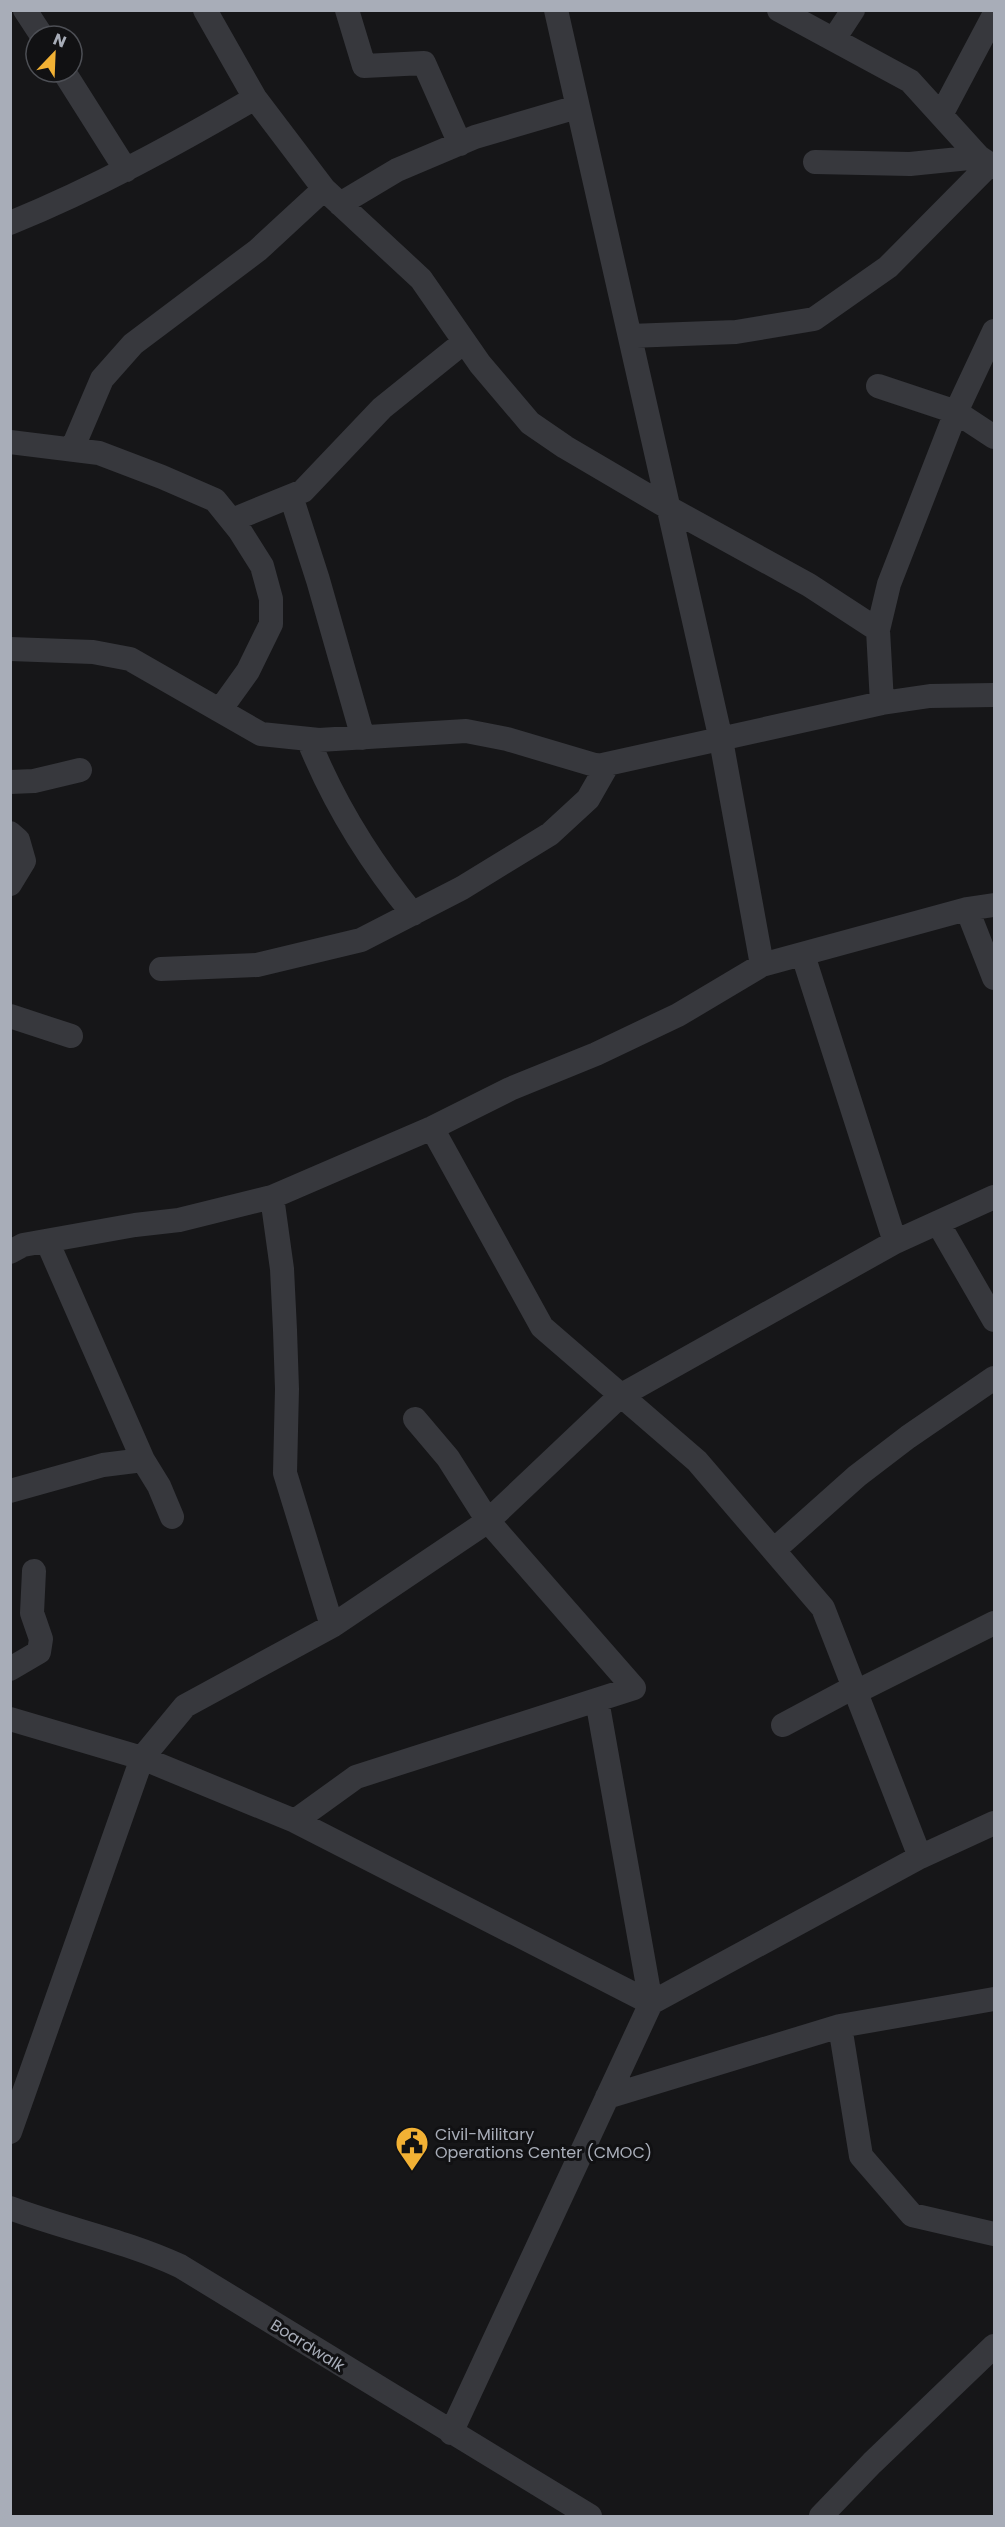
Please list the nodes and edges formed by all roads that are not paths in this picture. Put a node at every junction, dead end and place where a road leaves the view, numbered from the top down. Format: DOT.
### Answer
graph roads {
  1 [pos="25,10"];
  2 [pos="347,10"];
  3 [pos="556,10"];
  4 [pos="779,10"];
  5 [pos="853,10"];
  6 [pos="215,14"];
  7 [pos="994,15"];
  8 [pos="34,24"];
  9 [pos="834,39"];
  10 [pos="72,84"];
  11 [pos="255,98"];
  12 [pos="577,107"];
  13 [pos="941,115"];
  14 [pos="460,144"];
  15 [pos="815,162"];
  16 [pos="988,163"];
  17 [pos="126,170"];
  18 [pos="332,196"];
  19 [pos="10,222"];
  20 [pos="994,331"];
  21 [pos="630,336"];
  22 [pos="464,342"];
  23 [pos="878,386"];
  24 [pos="956,412"];
  25 [pos="994,437"];
  26 [pos="10,442"];
  27 [pos="73,447"];
  28 [pos="291,496"];
  29 [pos="669,508"];
  30 [pos="232,520"];
  31 [pos="878,630"];
  32 [pos="10,649"];
  33 [pos="994,695"];
  34 [pos="882,703"];
  35 [pos="220,710"];
  36 [pos="363,738"];
  37 [pos="308,739"];
  38 [pos="721,740"];
  39 [pos="609,764"];
  40 [pos="80,770"];
  41 [pos="10,782"];
  42 [pos="10,833"];
  43 [pos="10,884"];
  44 [pos="994,905"];
  45 [pos="967,909"];
  46 [pos="413,914"];
  47 [pos="803,956"];
  48 [pos="762,965"];
  49 [pos="161,969"];
  50 [pos="994,978"];
  51 [pos="10,1016"];
  52 [pos="71,1036"];
  53 [pos="432,1128"];
  54 [pos="272,1197"];
  55 [pos="994,1197"];
  56 [pos="938,1223"];
  57 [pos="47,1241"];
  58 [pos="896,1242"];
  59 [pos="10,1252"];
  60 [pos="994,1320"];
  61 [pos="994,1378"];
  62 [pos="620,1396"];
  63 [pos="416,1419"];
  64 [pos="143,1460"];
  65 [pos="10,1491"];
  66 [pos="172,1517"];
  67 [pos="488,1521"];
  68 [pos="774,1550"];
  69 [pos="34,1571"];
  70 [pos="994,1623"];
  71 [pos="332,1626"];
  72 [pos="10,1669"];
  73 [pos="855,1690"];
  74 [pos="597,1700"];
  75 [pos="10,1719"];
  76 [pos="783,1725"];
  77 [pos="142,1758"];
  78 [pos="294,1821"];
  79 [pos="994,1823"];
  80 [pos="920,1857"];
  81 [pos="994,1999"];
  82 [pos="651,2003"];
  83 [pos="840,2026"];
  84 [pos="607,2097"];
  85 [pos="10,2132"];
  86 [pos="10,2208"];
  87 [pos="994,2234"];
  88 [pos="994,2346"];
  89 [pos="451,2433"];
  90 [pos="591,2517"];
  91 [pos="821,2517"];
  1 -- 8 [label="street"];
  2 -- 14 [label="street"];
  3 -- 12 [label="street"];
  4 -- 9 [label="street"];
  5 -- 9 [label="street"];
  6 -- 11 [label="street"];
  7 -- 13 [label="street"];
  9 -- 13 [label="street"];
  10 -- 17 [label="street"];
  11 -- 17 [label="street"];
  11 -- 18 [label="street"];
  12 -- 14 [label="street"];
  12 -- 21 [label="street"];
  13 -- 16 [label="street"];
  14 -- 18 [label="street"];
  15 -- 16 [label="street"];
  16 -- 21 [label="street"];
  17 -- 19 [label="street"];
  18 -- 22 [label="street"];
  18 -- 27 [label="street"];
  20 -- 24 [label="street"];
  21 -- 29 [label="street"];
  22 -- 28 [label="street"];
  22 -- 29 [label="street"];
  23 -- 24 [label="street"];
  24 -- 25 [label="street"];
  24 -- 31 [label="street"];
  26 -- 27 [label="street"];
  27 -- 30 [label="street"];
  28 -- 30 [label="street"];
  28 -- 36 [label="street"];
  29 -- 31 [label="street"];
  29 -- 38 [label="street"];
  30 -- 35 [label="street"];
  31 -- 34 [label="street"];
  32 -- 35 [label="street"];
  33 -- 34 [label="street"];
  34 -- 38 [label="street"];
  35 -- 37 [label="street"];
  36 -- 37 [label="street"];
  36 -- 39 [label="street"];
  37 -- 46 [label="street"];
  38 -- 39 [label="street"];
  38 -- 48 [label="street"];
  39 -- 46 [label="street"];
  40 -- 41 [label="street"];
  42 -- 43 [label="street"];
  44 -- 45 [label="street"];
  45 -- 47 [label="street"];
  45 -- 50 [label="street"];
  46 -- 49 [label="street"];
  47 -- 48 [label="street"];
  47 -- 58 [label="street"];
  48 -- 53 [label="street"];
  51 -- 52 [label="street"];
  53 -- 54 [label="street"];
  53 -- 62 [label="street"];
  54 -- 57 [label="street"];
  54 -- 71 [label="street"];
  55 -- 56 [label="street"];
  56 -- 58 [label="street"];
  56 -- 60 [label="street"];
  57 -- 59 [label="street"];
  57 -- 64 [label="street"];
  58 -- 62 [label="street"];
  61 -- 68 [label="street"];
  62 -- 67 [label="street"];
  62 -- 68 [label="street"];
  63 -- 67 [label="street"];
  64 -- 65 [label="street"];
  64 -- 66 [label="street"];
  67 -- 71 [label="street"];
  67 -- 74 [label="street"];
  68 -- 73 [label="street"];
  69 -- 72 [label="street"];
  70 -- 73 [label="street"];
  71 -- 77 [label="street"];
  73 -- 76 [label="street"];
  73 -- 80 [label="street"];
  74 -- 78 [label="street"];
  74 -- 82 [label="street"];
  75 -- 77 [label="street"];
  77 -- 78 [label="street"];
  77 -- 85 [label="street"];
  78 -- 82 [label="street"];
  79 -- 80 [label="street"];
  80 -- 82 [label="street"];
  81 -- 83 [label="street"];
  82 -- 84 [label="street"];
  83 -- 84 [label="street"];
  83 -- 87 [label="street"];
  84 -- 89 [label="street"];
  86 -- 89 [label="street, Boardwalk"];
  88 -- 91 [label="street"];
  89 -- 90 [label="street, Boardwalk"];
}
